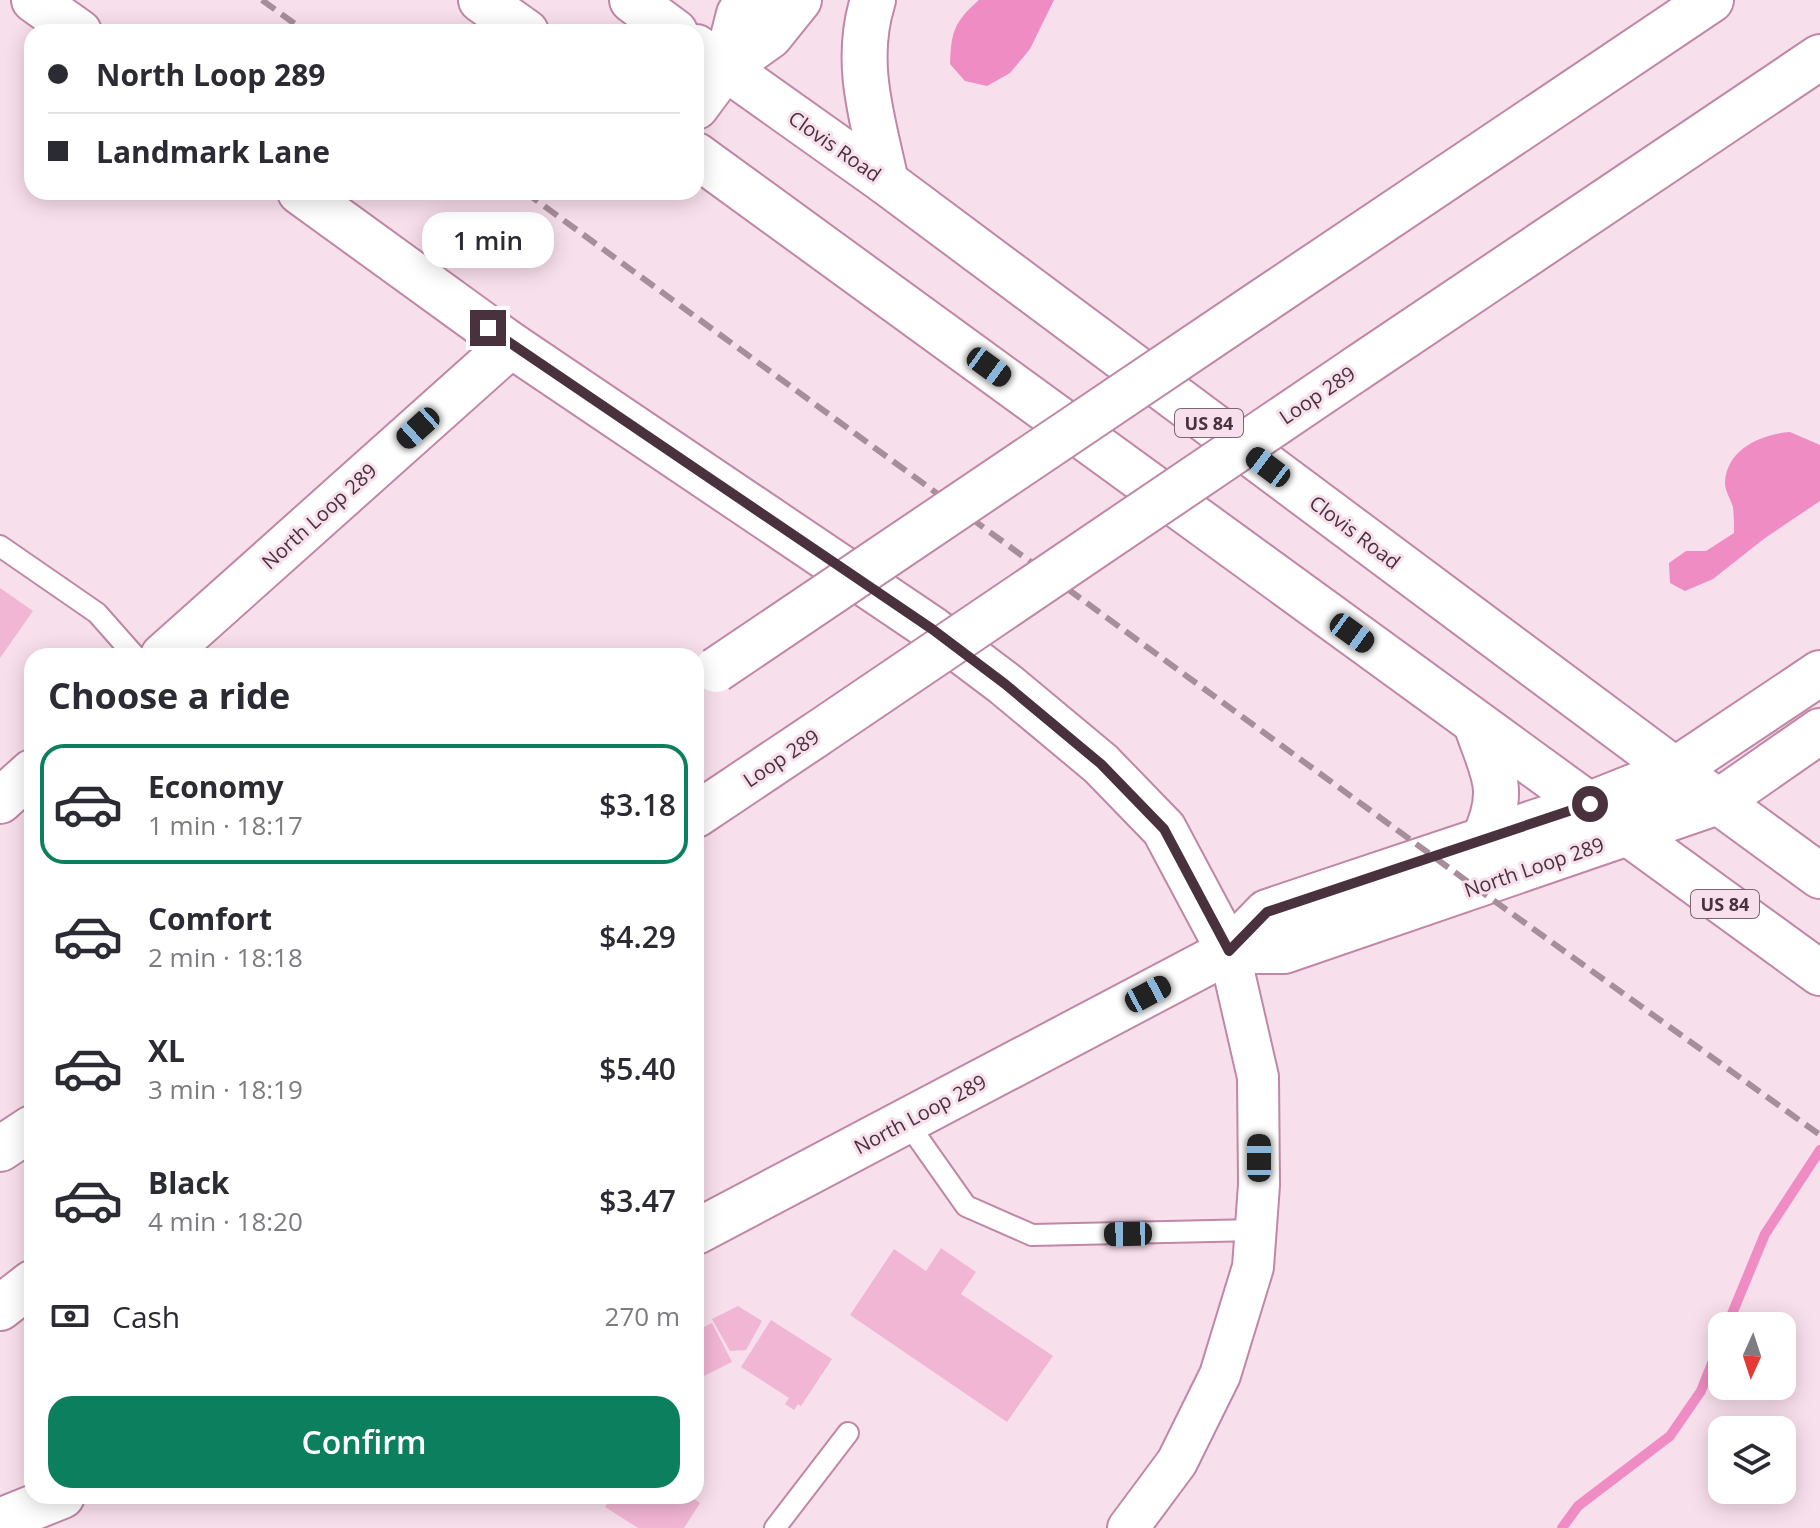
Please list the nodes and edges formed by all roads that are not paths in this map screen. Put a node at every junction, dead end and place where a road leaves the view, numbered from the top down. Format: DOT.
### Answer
graph roads {
  1 [pos="34,0"];
  2 [pos="481,0"];
  3 [pos="632,0"];
  4 [pos="749,0"];
  5 [pos="799,0"];
  6 [pos="873,0"];
  7 [pos="1711,0"];
  8 [pos="68,24"];
  9 [pos="515,24"];
  10 [pos="664,24"];
  11 [pos="1820,57"];
  12 [pos="710,58"];
  13 [pos="704,79"];
  14 [pos="704,161"];
  15 [pos="886,182"];
  16 [pos="311,200"];
  17 [pos="511,345"];
  18 [pos="0,546"];
  19 [pos="128,648"];
  20 [pos="172,648"];
  21 [pos="1820,673"];
  22 [pos="706,676"];
  23 [pos="1476,724"];
  24 [pos="1820,731"];
  25 [pos="1675,770"];
  26 [pos="24,779"];
  27 [pos="0,801"];
  28 [pos="1718,802"];
  29 [pos="1590,804"];
  30 [pos="704,810"];
  31 [pos="1631,834"];
  32 [pos="1484,839"];
  33 [pos="1820,876"];
  34 [pos="1229,951"];
  35 [pos="1820,973"];
  36 [pos="906,1121"];
  37 [pos="24,1133"];
  38 [pos="0,1149"];
  39 [pos="704,1228"];
  40 [pos="1256,1230"];
  41 [pos="24,1262"];
  42 [pos="0,1278"];
  43 [pos="24,1289"];
  44 [pos="0,1308"];
  45 [pos="848,1433"];
  46 [pos="42,1504"];
  47 [pos="0,1521"];
  48 [pos="775,1528"];
  49 [pos="1128,1528"];
  1 -- 8 [label="main road"];
  2 -- 9 [label="main road"];
  3 -- 10 [label="main road"];
  4 -- 12 [label="main road"];
  5 -- 12 [label="main road"];
  6 -- 15 [label="main road"];
  7 -- 22 [label="main road, bridge"];
  11 -- 30 [label="main road, Loop 289, bridge"];
  12 -- 13 [label="main road"];
  12 -- 15 [label="main road, Clovis Road / US 84"];
  14 -- 23 [label="main road, US 84"];
  15 -- 25 [label="main road, Clovis Road / US 84"];
  16 -- 17 [label="main road"];
  17 -- 20 [label="main road, North Loop 289"];
  17 -- 34 [label="main road"];
  18 -- 19 [label="lane"];
  21 -- 25 [label="main road, North Loop 289"];
  23 -- 29 [label="main road, US 84"];
  23 -- 32 [label="main road"];
  24 -- 28 [label="main road, North Loop 289"];
  25 -- 28 [label="main road, Clovis Road / US 84"];
  25 -- 29 [label="main road, North Loop 289"];
  26 -- 27 [label="main road"];
  28 -- 31 [label="main road, North Loop 289"];
  28 -- 33 [label="main road, Clovis Road / US 84"];
  29 -- 31 [label="main road, US 84"];
  29 -- 32 [label="main road, North Loop 289"];
  31 -- 34 [label="main road, North Loop 289"];
  31 -- 35 [label="main road, US 84"];
  32 -- 34 [label="main road, North Loop 289"];
  34 -- 36 [label="main road, North Loop 289"];
  34 -- 40 [label="street"];
  36 -- 39 [label="main road, North Loop 289"];
  36 -- 40 [label="lane"];
  37 -- 38 [label="main road"];
  40 -- 49 [label="street"];
  41 -- 42 [label="main road"];
  43 -- 44 [label="main road"];
  45 -- 48 [label="lane"];
  46 -- 47 [label="main road"];
}
